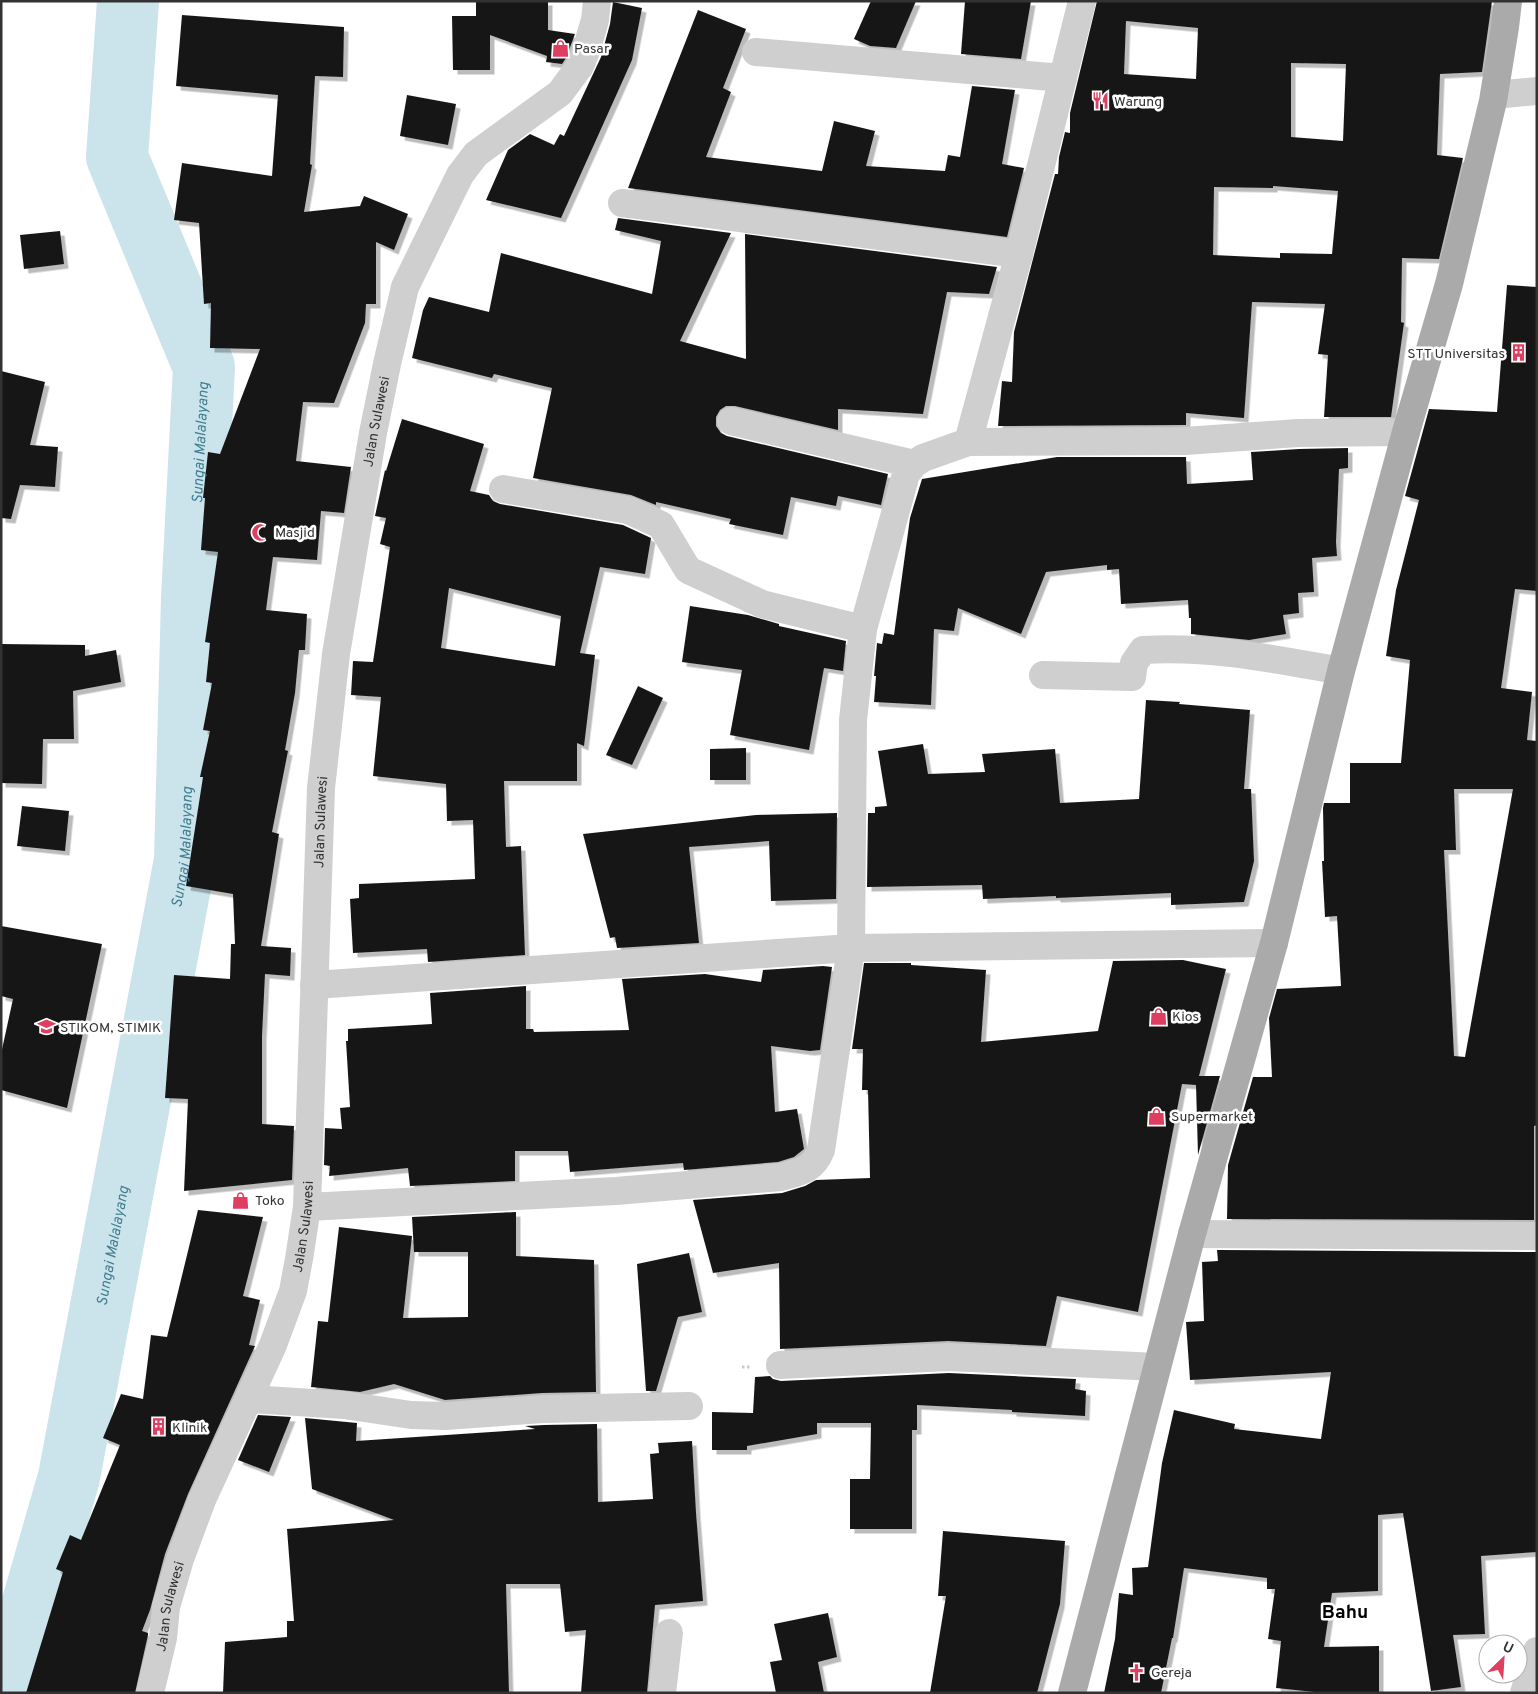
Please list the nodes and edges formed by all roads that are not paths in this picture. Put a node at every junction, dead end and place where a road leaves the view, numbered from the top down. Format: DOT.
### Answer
graph roads {
  1 [pos="597,1"];
  2 [pos="1082,1"];
  3 [pos="1508,1"];
  4 [pos="756,52"];
  5 [pos="1063,78"];
  6 [pos="1537,91"];
  7 [pos="1494,95"];
  8 [pos="622,203"];
  9 [pos="1019,254"];
  10 [pos="731,421"];
  11 [pos="1406,432"];
  12 [pos="968,442"];
  13 [pos="914,464"];
  14 [pos="503,489"];
  15 [pos="863,629"];
  16 [pos="1341,671"];
  17 [pos="1043,675"];
  18 [pos="1274,943"];
  19 [pos="851,948"];
  20 [pos="314,985"];
  21 [pos="307,1207"];
  22 [pos="1192,1234"];
  23 [pos="1537,1236"];
  24 [pos="780,1365"];
  25 [pos="1157,1367"];
  26 [pos="249,1399"];
  27 [pos="689,1406"];
  28 [pos="669,1633"];
  29 [pos="1537,1651"];
  30 [pos="150,1693"];
  31 [pos="662,1693"];
  32 [pos="1072,1693"];
  33 [pos="1524,1693"];
  1 -- 20 [label="street, Jalan Sulawesi"];
  2 -- 5 [label="street"];
  3 -- 7 [label="main road"];
  4 -- 5 [label="street"];
  5 -- 9 [label="street"];
  6 -- 7 [label="street"];
  7 -- 11 [label="main road"];
  8 -- 9 [label="street"];
  9 -- 12 [label="street"];
  10 -- 13 [label="street"];
  11 -- 12 [label="street"];
  11 -- 16 [label="main road"];
  12 -- 13 [label="street"];
  13 -- 15 [label="street"];
  14 -- 15 [label="street"];
  15 -- 19 [label="street"];
  16 -- 17 [label="street"];
  16 -- 18 [label="main road"];
  18 -- 19 [label="street"];
  18 -- 22 [label="main road"];
  19 -- 20 [label="street"];
  19 -- 21 [label="street"];
  20 -- 21 [label="street, Jalan Sulawesi"];
  21 -- 26 [label="street, Jalan Sulawesi"];
  22 -- 23 [label="street"];
  22 -- 25 [label="main road"];
  24 -- 25 [label="street"];
  25 -- 32 [label="main road"];
  26 -- 27 [label="street"];
  26 -- 30 [label="street, Jalan Sulawesi"];
  28 -- 31 [label="street"];
  29 -- 33 [label="street"];
}
